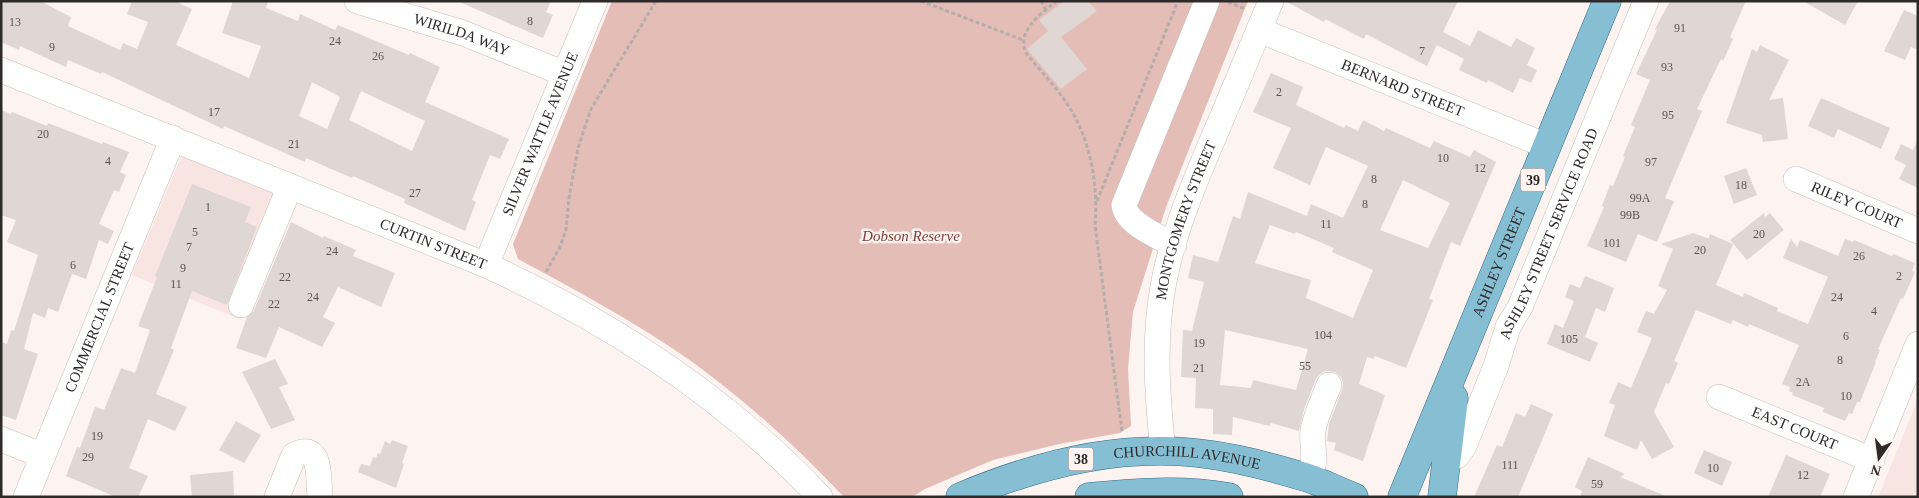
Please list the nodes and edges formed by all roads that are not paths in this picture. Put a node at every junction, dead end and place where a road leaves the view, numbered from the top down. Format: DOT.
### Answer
graph roads {
  1 [pos="358,1"];
  2 [pos="595,1"];
  3 [pos="1207,1"];
  4 [pos="1271,1"];
  5 [pos="1607,1"];
  6 [pos="1646,1"];
  7 [pos="1259,30"];
  8 [pos="1,70"];
  9 [pos="565,74"];
  10 [pos="173,138"];
  11 [pos="1547,146"];
  12 [pos="1796,180"];
  13 [pos="290,186"];
  14 [pos="1918,231"];
  15 [pos="1174,245"];
  16 [pos="486,265"];
  17 [pos="1482,303"];
  18 [pos="241,305"];
  19 [pos="1503,342"];
  20 [pos="1918,344"];
  21 [pos="1459,359"];
  22 [pos="1329,385"];
  23 [pos="1719,396"];
  24 [pos="1,439"];
  25 [pos="1127,444"];
  26 [pos="1163,450"];
  27 [pos="43,456"];
  28 [pos="1872,460"];
  29 [pos="1445,461"];
  30 [pos="1310,479"];
  31 [pos="1169,492"];
  32 [pos="1123,495"];
  33 [pos="26,497"];
  34 [pos="278,497"];
  35 [pos="320,497"];
  36 [pos="820,497"];
  37 [pos="960,497"];
  38 [pos="1089,497"];
  39 [pos="1230,497"];
  40 [pos="1354,497"];
  41 [pos="1402,497"];
  42 [pos="1442,497"];
  43 [pos="1856,497"];
  1 -- 9 [label="street, WIRILDA WAY"];
  2 -- 9 [label="street, SILVER WATTLE AVENUE"];
  3 -- 15 [label="street"];
  4 -- 7 [label="street, MONTGOMERY STREET"];
  5 -- 11 [label="main road, ASHLEY STREET / 39"];
  6 -- 19 [label="street, ASHLEY STREET SERVICE ROAD"];
  7 -- 11 [label="street, BERNARD STREET"];
  7 -- 15 [label="street, MONTGOMERY STREET"];
  8 -- 10 [label="street, CURTIN STREET"];
  9 -- 16 [label="street, SILVER WATTLE AVENUE"];
  10 -- 13 [label="street, CURTIN STREET"];
  10 -- 27 [label="street, COMMERCIAL STREET"];
  11 -- 17 [label="main road, ASHLEY STREET / 39"];
  12 -- 14 [label="street, RILEY COURT"];
  13 -- 16 [label="street, CURTIN STREET"];
  13 -- 18 [label="street"];
  15 -- 26 [label="street, MONTGOMERY STREET"];
  16 -- 36 [label="street, CURTIN STREET"];
  17 -- 19 [label="street"];
  17 -- 21 [label="main road, ASHLEY STREET / 39"];
  19 -- 29 [label="street, ASHLEY STREET SERVICE ROAD"];
  20 -- 28 [label="street"];
  21 -- 29 [label="main road"];
  21 -- 41 [label="main road, ASHLEY STREET / 39"];
  22 -- 30 [label="street"];
  23 -- 28 [label="street, EAST COURT"];
  24 -- 27 [label="street"];
  25 -- 26 [label="main road, CHURCHILL AVENUE / 38"];
  25 -- 32 [label="main road"];
  25 -- 37 [label="main road, CHURCHILL AVENUE / 38"];
  26 -- 30 [label="main road, CHURCHILL AVENUE / 38"];
  26 -- 31 [label="main road"];
  27 -- 33 [label="street, COMMERCIAL STREET"];
  28 -- 43 [label="street"];
  29 -- 42 [label="main road"];
  30 -- 40 [label="main road, CHURCHILL AVENUE / 38"];
  31 -- 32 [label="main road, CHURCHILL AVENUE"];
  31 -- 39 [label="main road, CHURCHILL AVENUE"];
  32 -- 38 [label="main road, CHURCHILL AVENUE"];
  34 -- 35 [label="street"];
}
